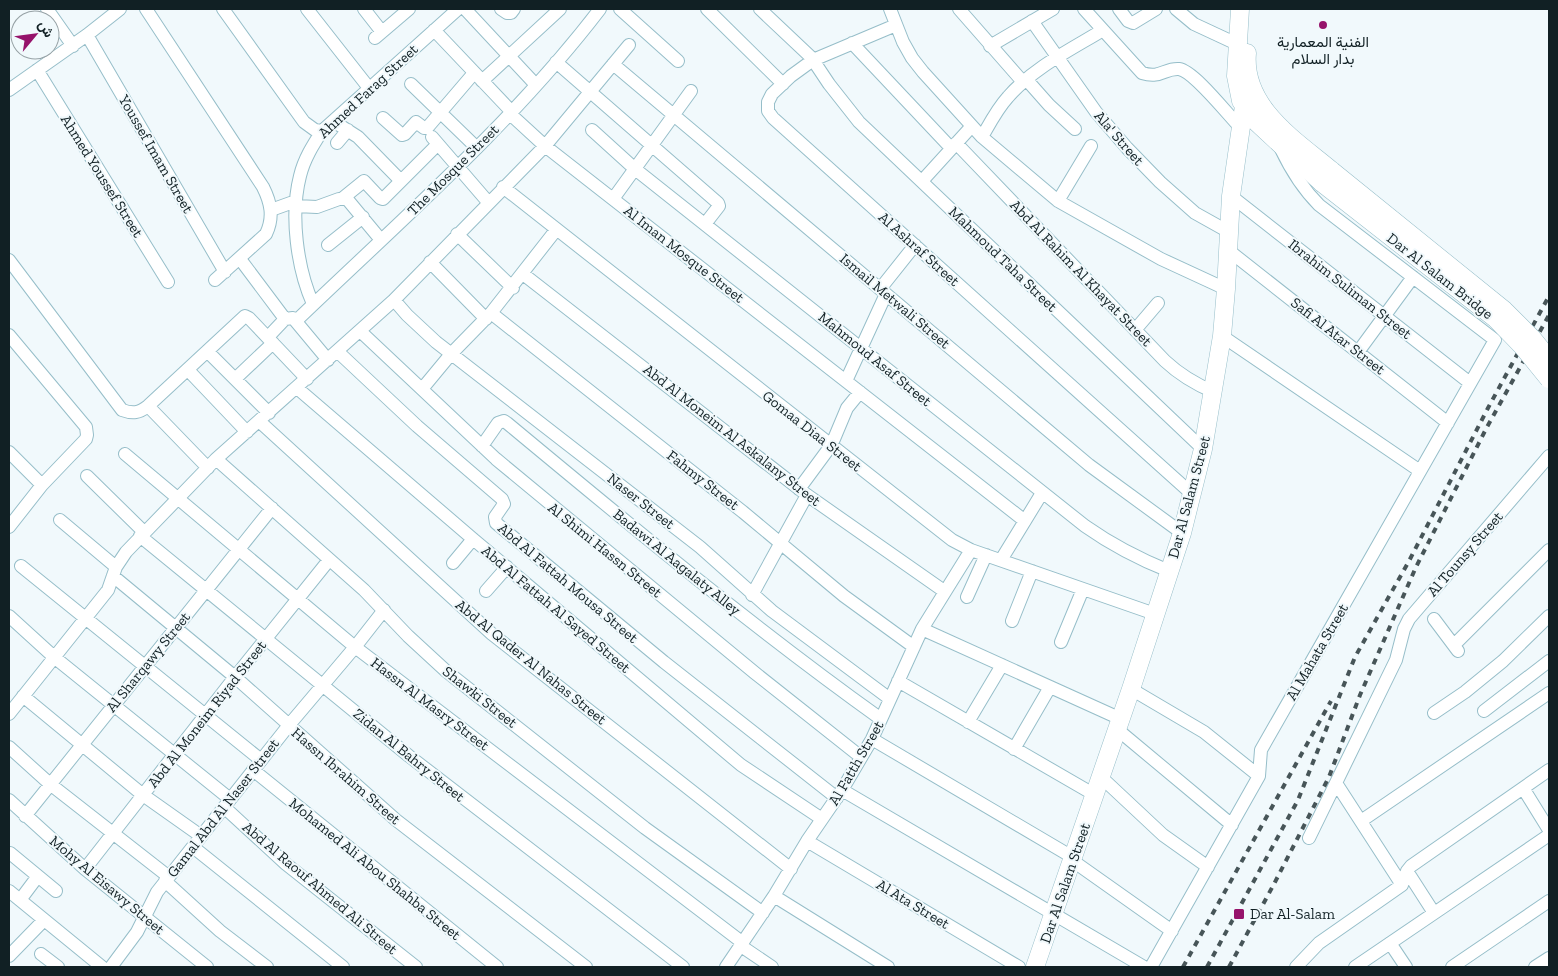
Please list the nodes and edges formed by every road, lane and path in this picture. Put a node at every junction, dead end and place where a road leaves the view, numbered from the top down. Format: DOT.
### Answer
graph roads {
  1 [pos="47,9"];
  2 [pos="120,9"];
  3 [pos="146,9"];
  4 [pos="224,9"];
  5 [pos="306,9"];
  6 [pos="364,9"];
  7 [pos="410,9"];
  8 [pos="458,9"];
  9 [pos="465,9"];
  10 [pos="500,9"];
  11 [pos="514,9"];
  12 [pos="560,9"];
  13 [pos="620,9"];
  14 [pos="707,9"];
  15 [pos="760,9"];
  16 [pos="890,9"];
  17 [pos="959,9"];
  18 [pos="1054,9"];
  19 [pos="1084,9"];
  20 [pos="1120,9"];
  21 [pos="1156,9"];
  22 [pos="1176,9"];
  23 [pos="1240,9"];
  24 [pos="1252,9"];
  25 [pos="594,11"];
  26 [pos="1032,21"];
  27 [pos="896,25"];
  28 [pos="434,30"];
  29 [pos="1103,30"];
  30 [pos="87,36"];
  31 [pos="852,44"];
  32 [pos="1237,44"];
  33 [pos="629,45"];
  34 [pos="73,46"];
  35 [pos="990,46"];
  36 [pos="509,57"];
  37 [pos="1057,57"];
  38 [pos="678,60"];
  39 [pos="813,60"];
  40 [pos="556,62"];
  41 [pos="613,64"];
  42 [pos="37,70"];
  43 [pos="478,77"];
  44 [pos="1025,80"];
  45 [pos="411,84"];
  46 [pos="783,84"];
  47 [pos="536,85"];
  48 [pos="369,88"];
  49 [pos="9,90"];
  50 [pos="691,91"];
  51 [pos="590,92"];
  52 [pos="1244,106"];
  53 [pos="510,112"];
  54 [pos="440,113"];
  55 [pos="674,115"];
  56 [pos="382,118"];
  57 [pos="332,121"];
  58 [pos="972,126"];
  59 [pos="424,128"];
  60 [pos="1240,128"];
  61 [pos="348,130"];
  62 [pos="592,130"];
  63 [pos="1075,130"];
  64 [pos="322,131"];
  65 [pos="982,137"];
  66 [pos="1278,142"];
  67 [pos="337,143"];
  68 [pos="438,144"];
  69 [pos="545,146"];
  70 [pos="652,146"];
  71 [pos="954,146"];
  72 [pos="1091,146"];
  73 [pos="476,147"];
  74 [pos="457,166"];
  75 [pos="635,168"];
  76 [pos="1326,177"];
  77 [pos="401,181"];
  78 [pos="922,181"];
  79 [pos="503,187"];
  80 [pos="1230,196"];
  81 [pos="343,198"];
  82 [pos="613,199"];
  83 [pos="1058,201"];
  84 [pos="488,202"];
  85 [pos="296,204"];
  86 [pos="271,210"];
  87 [pos="363,217"];
  88 [pos="705,224"];
  89 [pos="556,230"];
  90 [pos="1229,232"];
  91 [pos="457,234"];
  92 [pos="381,240"];
  93 [pos="328,245"];
  94 [pos="915,245"];
  95 [pos="1228,250"];
  96 [pos="240,259"];
  97 [pos="9,260"];
  98 [pos="430,262"];
  99 [pos="225,272"];
  100 [pos="523,274"];
  101 [pos="1413,277"];
  102 [pos="215,280"];
  103 [pos="168,282"];
  104 [pos="512,288"];
  105 [pos="1226,288"];
  106 [pos="883,291"];
  107 [pos="394,300"];
  108 [pos="1158,303"];
  109 [pos="314,304"];
  110 [pos="488,316"];
  111 [pos="1384,316"];
  112 [pos="291,320"];
  113 [pos="360,330"];
  114 [pos="1135,330"];
  115 [pos="9,335"];
  116 [pos="1222,336"];
  117 [pos="270,340"];
  118 [pos="861,348"];
  119 [pos="207,351"];
  120 [pos="1358,352"];
  121 [pos="451,354"];
  122 [pos="333,356"];
  123 [pos="1549,359"];
  124 [pos="188,370"];
  125 [pos="235,379"];
  126 [pos="307,379"];
  127 [pos="1549,379"];
  128 [pos="846,381"];
  129 [pos="1470,383"];
  130 [pos="297,388"];
  131 [pos="422,389"];
  132 [pos="860,392"];
  133 [pos="1214,392"];
  134 [pos="148,406"];
  135 [pos="264,417"];
  136 [pos="1448,423"];
  137 [pos="247,432"];
  138 [pos="831,445"];
  139 [pos="482,446"];
  140 [pos="1203,449"];
  141 [pos="9,452"];
  142 [pos="125,454"];
  143 [pos="1549,456"];
  144 [pos="212,463"];
  145 [pos="1420,471"];
  146 [pos="86,476"];
  147 [pos="42,486"];
  148 [pos="803,492"];
  149 [pos="1042,493"];
  150 [pos="1192,494"];
  151 [pos="178,498"];
  152 [pos="272,508"];
  153 [pos="60,520"];
  154 [pos="1025,521"];
  155 [pos="9,527"];
  156 [pos="1182,533"];
  157 [pos="142,534"];
  158 [pos="474,539"];
  159 [pos="781,543"];
  160 [pos="239,549"];
  161 [pos="970,550"];
  162 [pos="1549,550"];
  163 [pos="986,555"];
  164 [pos="330,560"];
  165 [pos="1001,560"];
  166 [pos="453,564"];
  167 [pos="21,566"];
  168 [pos="506,567"];
  169 [pos="1032,571"];
  170 [pos="1169,571"];
  171 [pos="114,572"];
  172 [pos="1083,589"];
  173 [pos="206,590"];
  174 [pos="486,591"];
  175 [pos="944,592"];
  176 [pos="752,595"];
  177 [pos="968,597"];
  178 [pos="298,599"];
  179 [pos="384,610"];
  180 [pos="1155,614"];
  181 [pos="9,616"];
  182 [pos="1549,616"];
  183 [pos="85,618"];
  184 [pos="1434,619"];
  185 [pos="1012,621"];
  186 [pos="176,628"];
  187 [pos="922,629"];
  188 [pos="266,639"];
  189 [pos="1061,642"];
  190 [pos="355,647"];
  191 [pos="914,647"];
  192 [pos="54,657"];
  193 [pos="1549,661"];
  194 [pos="1002,665"];
  195 [pos="145,666"];
  196 [pos="235,677"];
  197 [pos="898,681"];
  198 [pos="323,686"];
  199 [pos="1050,687"];
  200 [pos="1131,690"];
  201 [pos="1549,693"];
  202 [pos="17,698"];
  203 [pos="890,699"];
  204 [pos="114,705"];
  205 [pos="1484,711"];
  206 [pos="9,714"];
  207 [pos="1434,714"];
  208 [pos="205,715"];
  209 [pos="881,719"];
  210 [pos="968,722"];
  211 [pos="1120,724"];
  212 [pos="289,725"];
  213 [pos="872,739"];
  214 [pos="82,744"];
  215 [pos="9,747"];
  216 [pos="1014,749"];
  217 [pos="174,754"];
  218 [pos="861,757"];
  219 [pos="262,760"];
  220 [pos="253,770"];
  221 [pos="1549,770"];
  222 [pos="1258,776"];
  223 [pos="1101,777"];
  224 [pos="1336,783"];
  225 [pos="50,784"];
  226 [pos="1523,788"];
  227 [pos="840,794"];
  228 [pos="143,795"];
  229 [pos="1095,795"];
  230 [pos="9,800"];
  231 [pos="227,803"];
  232 [pos="25,816"];
  233 [pos="822,820"];
  234 [pos="1361,821"];
  235 [pos="1232,825"];
  236 [pos="1549,830"];
  237 [pos="113,833"];
  238 [pos="1549,835"];
  239 [pos="201,836"];
  240 [pos="1309,838"];
  241 [pos="807,841"];
  242 [pos="193,847"];
  243 [pos="10,853"];
  244 [pos="1073,860"];
  245 [pos="1208,867"];
  246 [pos="85,869"];
  247 [pos="790,869"];
  248 [pos="1407,871"];
  249 [pos="38,876"];
  250 [pos="167,879"];
  251 [pos="1402,885"];
  252 [pos="56,890"];
  253 [pos="9,891"];
  254 [pos="774,896"];
  255 [pos="20,900"];
  256 [pos="1549,901"];
  257 [pos="763,912"];
  258 [pos="1434,913"];
  259 [pos="1055,914"];
  260 [pos="144,917"];
  261 [pos="44,920"];
  262 [pos="1172,931"];
  263 [pos="1390,943"];
  264 [pos="742,944"];
  265 [pos="41,954"];
  266 [pos="9,956"];
  267 [pos="1549,958"];
  268 [pos="119,964"];
  269 [pos="1040,965"];
  270 [pos="58,967"];
  271 [pos="102,967"];
  272 [pos="207,967"];
  273 [pos="267,967"];
  274 [pos="343,967"];
  275 [pos="416,967"];
  276 [pos="496,967"];
  277 [pos="586,967"];
  278 [pos="683,967"];
  279 [pos="726,967"];
  280 [pos="772,967"];
  281 [pos="888,967"];
  282 [pos="1019,967"];
  283 [pos="1144,967"];
  284 [pos="1151,967"];
  285 [pos="1296,967"];
  286 [pos="1355,967"];
  287 [pos="1406,967"];
  288 [pos="1452,967"];
  289 [pos="1535,967"];
  1 -- 34 [label="street"];
  2 -- 30 [label="street"];
  3 -- 86 [label="street"];
  4 -- 64 [label="street"];
  5 -- 48 [label="street"];
  6 -- 7 [label="street"];
  8 -- 28 [label="street, Ahmed Farag Street"];
  9 -- 36 [label="street"];
  10 -- 11 [label="street"];
  12 -- 36 [label="street"];
  13 -- 38 [label="street"];
  14 -- 46 [label="street"];
  15 -- 39 [label="street, Mahmoud Taha Street"];
  16 -- 27 [label="street"];
  17 -- 35 [label="street"];
  18 -- 26 [label="street"];
  19 -- 29 [label="street"];
  20 -- 21 [label="street"];
  22 -- 32 [label="street"];
  23 -- 32 [label="main road, Dar Al Salam Street"];
  24 -- 76 [label="main road"];
  25 -- 40 [label="street, The Mosque Street"];
  26 -- 35 [label="street"];
  26 -- 37 [label="street, Ala' Street"];
  27 -- 31 [label="street, Al Ashraf Street"];
  27 -- 58 [label="street"];
  28 -- 43 [label="street, Al Iman Mosque Street"];
  28 -- 48 [label="street, Ahmed Farag Street"];
  29 -- 37 [label="street"];
  29 -- 60 [label="street"];
  30 -- 34 [label="street"];
  30 -- 99 [label="street, Youssef Imam Street"];
  31 -- 39 [label="street, Al Ashraf Street"];
  31 -- 71 [label="street, Abd Al Rahim Al Khayat Street"];
  32 -- 52 [label="main road, Dar Al Salam Street"];
  33 -- 41 [label="street"];
  34 -- 42 [label="street"];
  35 -- 44 [label="street"];
  36 -- 43 [label="street"];
  36 -- 47 [label="street"];
  37 -- 44 [label="street"];
  37 -- 90 [label="street, Ala' Street"];
  39 -- 46 [label="street, Al Ashraf Street"];
  39 -- 78 [label="street, Mahmoud Taha Street"];
  40 -- 47 [label="street, The Mosque Street"];
  40 -- 51 [label="street"];
  41 -- 51 [label="street"];
  41 -- 55 [label="street, Ismail Metwali Street"];
  42 -- 49 [label="street"];
  42 -- 103 [label="street, Ahmed Youssef Street"];
  43 -- 53 [label="street, Al Iman Mosque Street"];
  43 -- 54 [label="street"];
  44 -- 63 [label="street"];
  44 -- 65 [label="street"];
  45 -- 54 [label="street"];
  46 -- 94 [label="street, Al Ashraf Street"];
  47 -- 53 [label="street, The Mosque Street"];
  48 -- 57 [label="street, Ahmed Farag Street"];
  50 -- 55 [label="street"];
  51 -- 69 [label="street"];
  51 -- 70 [label="street"];
  52 -- 60 [label="main road, Dar Al Salam Street"];
  52 -- 66 [label="main road"];
  53 -- 69 [label="street, Al Iman Mosque Street"];
  53 -- 73 [label="street, The Mosque Street"];
  54 -- 59 [label="street"];
  54 -- 73 [label="street"];
  55 -- 70 [label="street"];
  55 -- 106 [label="street, Ismail Metwali Street"];
  56 -- 59 [label="street"];
  57 -- 61 [label="street"];
  57 -- 64 [label="street, Ahmed Farag Street"];
  58 -- 65 [label="street"];
  58 -- 71 [label="street"];
  59 -- 68 [label="street"];
  60 -- 80 [label="main road, Dar Al Salam Street"];
  61 -- 67 [label="street"];
  61 -- 77 [label="street"];
  62 -- 75 [label="street, Mahmoud Asaf Street"];
  64 -- 85 [label="street, Ahmed Farag Street"];
  65 -- 83 [label="street"];
  66 -- 76 [label="main road"];
  66 -- 101 [label="street"];
  68 -- 74 [label="street"];
  68 -- 77 [label="street"];
  69 -- 79 [label="street"];
  69 -- 82 [label="street, Al Iman Mosque Street"];
  70 -- 75 [label="street"];
  70 -- 88 [label="street"];
  71 -- 78 [label="street"];
  71 -- 114 [label="street, Abd Al Rahim Al Khayat Street"];
  72 -- 83 [label="street"];
  73 -- 74 [label="street, The Mosque Street"];
  74 -- 84 [label="street"];
  74 -- 92 [label="street, The Mosque Street"];
  75 -- 82 [label="street"];
  75 -- 88 [label="street, Mahmoud Asaf Street"];
  76 -- 123 [label="main road, Dar Al Salam Bridge, bridge"];
  76 -- 127 [label="main road, Dar Al Salam Bridge, bridge"];
  77 -- 81 [label="street"];
  78 -- 140 [label="street, Mahmoud Taha Street"];
  79 -- 84 [label="street"];
  79 -- 89 [label="street, Gomaa Diaa Street"];
  80 -- 90 [label="main road, Dar Al Salam Street"];
  80 -- 111 [label="street, Ibrahim Suliman Street"];
  81 -- 85 [label="street"];
  81 -- 87 [label="street"];
  82 -- 128 [label="street, Al Iman Mosque Street"];
  83 -- 105 [label="street"];
  84 -- 91 [label="street"];
  85 -- 86 [label="street"];
  85 -- 109 [label="street, Ahmed Farag Street"];
  86 -- 96 [label="street"];
  87 -- 92 [label="street"];
  87 -- 93 [label="street"];
  88 -- 118 [label="street, Mahmoud Asaf Street"];
  89 -- 100 [label="street"];
  89 -- 138 [label="street, Gomaa Diaa Street"];
  90 -- 95 [label="main road, Dar Al Salam Street"];
  91 -- 98 [label="street"];
  91 -- 104 [label="street"];
  92 -- 109 [label="street, The Mosque Street"];
  94 -- 106 [label="street"];
  94 -- 150 [label="street, Al Ashraf Street"];
  95 -- 105 [label="main road, Dar Al Salam Street"];
  95 -- 120 [label="street, Safi Al Atar Street"];
  96 -- 99 [label="street"];
  96 -- 112 [label="street"];
  97 -- 134 [label="street"];
  98 -- 107 [label="street"];
  98 -- 110 [label="street, Fahmy Street"];
  99 -- 102 [label="street"];
  100 -- 104 [label="street"];
  100 -- 148 [label="street, Abd Al Moneim Al Askalany Street"];
  101 -- 111 [label="street"];
  101 -- 129 [label="street, Al Mahata Street"];
  104 -- 110 [label="street"];
  105 -- 116 [label="main road, Dar Al Salam Street"];
  106 -- 118 [label="street"];
  106 -- 156 [label="street, Ismail Metwali Street"];
  107 -- 113 [label="street"];
  107 -- 121 [label="street, Naser Street"];
  108 -- 114 [label="street"];
  109 -- 112 [label="street, The Mosque Street"];
  110 -- 121 [label="street"];
  110 -- 159 [label="street, Fahmy Street"];
  111 -- 120 [label="street"];
  111 -- 129 [label="street, Ibrahim Suliman Street"];
  112 -- 117 [label="street, The Mosque Street"];
  112 -- 122 [label="street"];
  113 -- 122 [label="street"];
  113 -- 131 [label="street, Al Shimi Hassn Street"];
  114 -- 133 [label="street, Abd Al Rahim Al Khayat Street"];
  115 -- 147 [label="street"];
  116 -- 133 [label="main road, Dar Al Salam Street"];
  116 -- 145 [label="street"];
  117 -- 119 [label="street"];
  117 -- 125 [label="street"];
  117 -- 126 [label="street"];
  118 -- 128 [label="street"];
  118 -- 149 [label="street, Mahmoud Asaf Street"];
  119 -- 124 [label="street"];
  119 -- 125 [label="street, Abd Al Qader Al Nahas Street"];
  120 -- 136 [label="street, Safi Al Atar Street"];
  121 -- 131 [label="street"];
  121 -- 176 [label="street, Naser Street"];
  122 -- 126 [label="street"];
  122 -- 227 [label="street, Abd Al Fattah Mousa Street"];
  124 -- 134 [label="street"];
  124 -- 137 [label="street"];
  125 -- 135 [label="street, Abd Al Qader Al Nahas Street"];
  126 -- 130 [label="street"];
  128 -- 132 [label="street, Al Iman Mosque Street"];
  129 -- 136 [label="street, Al Mahata Street"];
  130 -- 135 [label="street"];
  130 -- 158 [label="street, Abd Al Fattah Al Sayed Street"];
  131 -- 139 [label="street, Al Shimi Hassn Street"];
  132 -- 138 [label="street"];
  132 -- 154 [label="street, Al Iman Mosque Street"];
  133 -- 140 [label="main road, Dar Al Salam Street"];
  134 -- 144 [label="street, Shawki Street"];
  135 -- 137 [label="street"];
  135 -- 247 [label="street, Abd Al Qader Al Nahas Street"];
  136 -- 145 [label="street, Al Mahata Street"];
  137 -- 144 [label="street"];
  138 -- 148 [label="street"];
  138 -- 161 [label="street, Gomaa Diaa Street"];
  139 -- 209 [label="street, Badawi Al Aagalaty Alley"];
  139 -- 218 [label="street, Al Shimi Hassn Street"];
  140 -- 150 [label="main road, Dar Al Salam Street"];
  141 -- 147 [label="street"];
  142 -- 151 [label="street, Hassn Al Masry Street"];
  143 -- 224 [label="street, Al Tounsy Street"];
  144 -- 151 [label="street"];
  144 -- 152 [label="street, Shawki Street"];
  145 -- 222 [label="street, Al Mahata Street"];
  146 -- 157 [label="street, Zidan Al Bahry Street"];
  147 -- 155 [label="street"];
  148 -- 159 [label="street"];
  148 -- 175 [label="street, Abd Al Moneim Al Askalany Street"];
  149 -- 154 [label="street"];
  149 -- 170 [label="street, Mahmoud Asaf Street"];
  150 -- 156 [label="main road, Dar Al Salam Street"];
  151 -- 157 [label="street"];
  151 -- 160 [label="street, Hassn Al Masry Street"];
  152 -- 160 [label="street, Al Sharqawy Street"];
  152 -- 164 [label="street, Shawki Street"];
  153 -- 171 [label="street, Hassn Ibrahim Street"];
  154 -- 165 [label="street"];
  156 -- 170 [label="main road, Dar Al Salam Street"];
  157 -- 171 [label="street"];
  157 -- 173 [label="street, Zidan Al Bahry Street"];
  158 -- 166 [label="street"];
  158 -- 168 [label="street, Abd Al Fattah Al Sayed Street"];
  159 -- 176 [label="street"];
  159 -- 191 [label="street, Fahmy Street"];
  160 -- 173 [label="street, Al Sharqawy Street"];
  160 -- 178 [label="street, Hassn Al Masry Street"];
  161 -- 163 [label="street, Gomaa Diaa Street"];
  161 -- 175 [label="street, Al Fatth Street"];
  162 -- 184 [label="street"];
  163 -- 165 [label="street, Gomaa Diaa Street"];
  163 -- 177 [label="street"];
  164 -- 178 [label="street, Abd Al Moneim Riyad Street"];
  164 -- 179 [label="street, Shawki Street"];
  165 -- 169 [label="street, Gomaa Diaa Street"];
  167 -- 183 [label="street"];
  168 -- 174 [label="street"];
  168 -- 233 [label="street, Abd Al Fattah Al Sayed Street"];
  169 -- 172 [label="street, Gomaa Diaa Street"];
  169 -- 185 [label="street"];
  170 -- 180 [label="main road, Dar Al Salam Street"];
  171 -- 183 [label="street"];
  171 -- 186 [label="street, Hassn Ibrahim Street"];
  172 -- 180 [label="street, Gomaa Diaa Street"];
  172 -- 189 [label="street"];
  173 -- 186 [label="street, Al Sharqawy Street"];
  173 -- 188 [label="street, Zidan Al Bahry Street"];
  175 -- 187 [label="street, Al Fatth Street"];
  176 -- 203 [label="street, Naser Street"];
  178 -- 188 [label="street, Abd Al Moneim Riyad Street"];
  178 -- 190 [label="street, Hassn Al Masry Street"];
  179 -- 190 [label="street, Gamal Abd Al Naser Street"];
  179 -- 257 [label="street, Shawki Street"];
  180 -- 200 [label="main road, Dar Al Salam Street"];
  181 -- 192 [label="street, Abd Al Raouf Ahmed Ali Street"];
  182 -- 207 [label="street"];
  183 -- 192 [label="street"];
  183 -- 195 [label="street"];
  186 -- 195 [label="street, Al Sharqawy Street"];
  186 -- 196 [label="street, Hassn Ibrahim Street"];
  187 -- 191 [label="street, Al Fatth Street"];
  187 -- 194 [label="street"];
  188 -- 196 [label="street, Abd Al Moneim Riyad Street"];
  188 -- 198 [label="street, Zidan Al Bahry Street"];
  190 -- 198 [label="street, Gamal Abd Al Naser Street"];
  190 -- 264 [label="street, Hassn Al Masry Street"];
  191 -- 197 [label="street, Al Fatth Street"];
  192 -- 202 [label="street"];
  192 -- 204 [label="street, Abd Al Raouf Ahmed Ali Street"];
  193 -- 205 [label="street"];
  194 -- 199 [label="street"];
  194 -- 210 [label="street"];
  195 -- 204 [label="street, Al Sharqawy Street"];
  195 -- 208 [label="street"];
  196 -- 208 [label="street, Abd Al Moneim Riyad Street"];
  196 -- 212 [label="street, Hassn Ibrahim Street"];
  197 -- 203 [label="street, Al Fatth Street"];
  197 -- 210 [label="street"];
  198 -- 212 [label="street, Gamal Abd Al Naser Street"];
  198 -- 278 [label="street, Zidan Al Bahry Street"];
  199 -- 211 [label="street"];
  199 -- 216 [label="street"];
  200 -- 211 [label="main road, Dar Al Salam Street"];
  200 -- 222 [label="street"];
  201 -- 234 [label="street"];
  202 -- 206 [label="street"];
  202 -- 214 [label="street"];
  203 -- 209 [label="street, Al Fatth Street"];
  204 -- 214 [label="street, Al Sharqawy Street"];
  204 -- 217 [label="street, Abd Al Raouf Ahmed Ali Street"];
  208 -- 217 [label="street, Abd Al Moneim Riyad Street"];
  208 -- 219 [label="street"];
  209 -- 213 [label="street, Al Fatth Street"];
  210 -- 216 [label="street"];
  211 -- 223 [label="main road, Dar Al Salam Street"];
  211 -- 235 [label="street"];
  212 -- 219 [label="street, Gamal Abd Al Naser Street"];
  212 -- 277 [label="street, Hassn Ibrahim Street"];
  213 -- 218 [label="street, Al Fatth Street"];
  213 -- 244 [label="street"];
  214 -- 225 [label="street, Al Sharqawy Street"];
  214 -- 228 [label="street"];
  215 -- 225 [label="street"];
  216 -- 229 [label="street"];
  217 -- 228 [label="street, Abd Al Moneim Riyad Street"];
  217 -- 231 [label="street, Abd Al Raouf Ahmed Ali Street"];
  218 -- 227 [label="street, Al Fatth Street"];
  219 -- 220 [label="street, Gamal Abd Al Naser Street"];
  220 -- 231 [label="street, Gamal Abd Al Naser Street"];
  220 -- 276 [label="street, Mohamed Ali Abou Shahba Street"];
  221 -- 226 [label="street"];
  222 -- 235 [label="street, Al Mahata Street"];
  223 -- 229 [label="main road, Dar Al Salam Street"];
  223 -- 245 [label="street"];
  224 -- 234 [label="street"];
  224 -- 240 [label="street, Al Tounsy Street"];
  225 -- 232 [label="street, Al Sharqawy Street"];
  225 -- 237 [label="street"];
  226 -- 236 [label="street"];
  226 -- 248 [label="street"];
  227 -- 233 [label="street, Al Fatth Street"];
  227 -- 259 [label="street"];
  228 -- 237 [label="street, Abd Al Moneim Riyad Street"];
  228 -- 239 [label="street"];
  229 -- 244 [label="main road, Dar Al Salam Street"];
  230 -- 232 [label="street, Mohy Al Eisawy Street"];
  231 -- 239 [label="street, Gamal Abd Al Naser Street"];
  231 -- 275 [label="street, Abd Al Raouf Ahmed Ali Street"];
  232 -- 246 [label="street, Mohy Al Eisawy Street"];
  233 -- 241 [label="street, Al Fatth Street"];
  234 -- 251 [label="street"];
  235 -- 245 [label="street, Al Mahata Street"];
  237 -- 246 [label="street, Abd Al Moneim Riyad Street"];
  237 -- 250 [label="street"];
  238 -- 258 [label="street"];
  239 -- 242 [label="street, Gamal Abd Al Naser Street"];
  241 -- 247 [label="street, Al Fatth Street"];
  241 -- 282 [label="street, Al Ata Street"];
  242 -- 250 [label="street, Gamal Abd Al Naser Street"];
  242 -- 274 [label="street"];
  243 -- 249 [label="street"];
  244 -- 259 [label="main road, Dar Al Salam Street"];
  244 -- 262 [label="street"];
  245 -- 262 [label="street, Al Mahata Street"];
  246 -- 260 [label="street, Mohy Al Eisawy Street"];
  247 -- 254 [label="street, Al Fatth Street"];
  248 -- 251 [label="street"];
  248 -- 258 [label="street"];
  249 -- 252 [label="street"];
  249 -- 255 [label="street"];
  250 -- 260 [label="street, Gamal Abd Al Naser Street"];
  250 -- 273 [label="street"];
  251 -- 285 [label="street"];
  253 -- 255 [label="street"];
  254 -- 257 [label="street, Al Fatth Street"];
  254 -- 281 [label="street"];
  255 -- 261 [label="street"];
  256 -- 288 [label="street"];
  257 -- 264 [label="street, Al Fatth Street"];
  258 -- 263 [label="street"];
  259 -- 269 [label="main road, Dar Al Salam Street"];
  259 -- 283 [label="street"];
  260 -- 268 [label="street, Gamal Abd Al Naser Street"];
  260 -- 272 [label="street, Mohy Al Eisawy Street"];
  261 -- 266 [label="street"];
  261 -- 271 [label="street"];
  262 -- 284 [label="street, Al Mahata Street"];
  263 -- 286 [label="street"];
  263 -- 287 [label="street"];
  264 -- 279 [label="street, Al Fatth Street"];
  264 -- 280 [label="street, Hassn Al Masry Street"];
  265 -- 270 [label="street"];
  267 -- 289 [label="street"];
}
